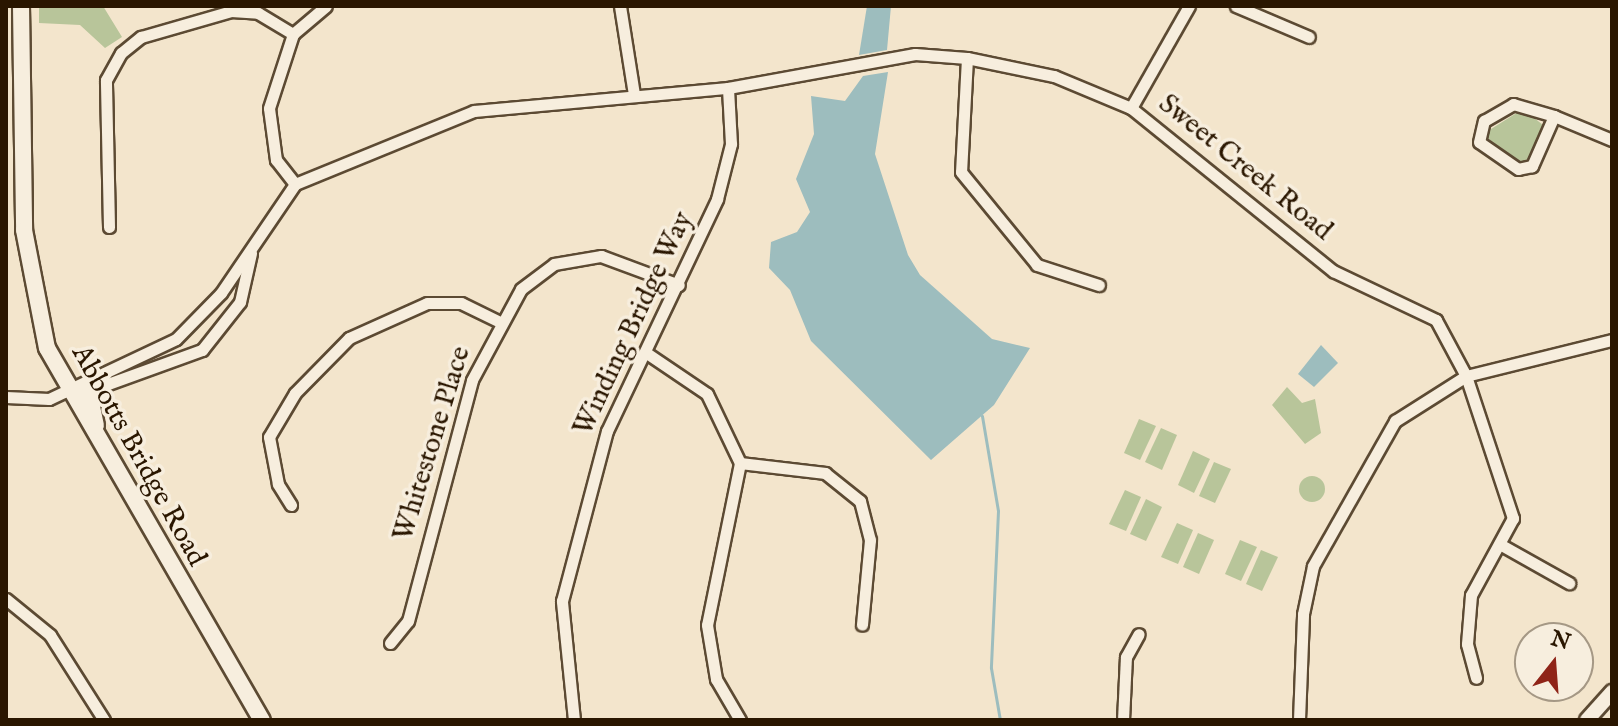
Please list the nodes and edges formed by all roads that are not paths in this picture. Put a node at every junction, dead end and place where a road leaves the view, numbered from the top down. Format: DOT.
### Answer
graph roads {
  1 [pos="21,6"];
  2 [pos="326,6"];
  3 [pos="620,6"];
  4 [pos="1189,6"];
  5 [pos="1236,6"];
  6 [pos="293,34"];
  7 [pos="1309,37"];
  8 [pos="967,58"];
  9 [pos="728,88"];
  10 [pos="634,94"];
  11 [pos="1131,108"];
  12 [pos="1554,116"];
  13 [pos="1612,140"];
  14 [pos="295,184"];
  15 [pos="109,227"];
  16 [pos="252,248"];
  17 [pos="679,285"];
  18 [pos="1099,285"];
  19 [pos="500,322"];
  20 [pos="1612,340"];
  21 [pos="648,354"];
  22 [pos="1466,376"];
  23 [pos="67,392"];
  24 [pos="89,393"];
  25 [pos="6,397"];
  26 [pos="740,463"];
  27 [pos="291,505"];
  28 [pos="135,508"];
  29 [pos="1503,546"];
  30 [pos="1569,583"];
  31 [pos="6,599"];
  32 [pos="862,625"];
  33 [pos="1139,634"];
  34 [pos="390,643"];
  35 [pos="1476,678"];
  36 [pos="1612,692"];
  37 [pos="571,719"];
  38 [pos="104,720"];
  39 [pos="262,720"];
  40 [pos="740,720"];
  41 [pos="1123,720"];
  42 [pos="1299,720"];
  43 [pos="1587,720"];
  1 -- 23 [label="main road, Abbotts Bridge Road"];
  2 -- 6 [label="street"];
  3 -- 10 [label="street"];
  4 -- 11 [label="street"];
  5 -- 7 [label="street"];
  6 -- 14 [label="street"];
  6 -- 15 [label="street"];
  8 -- 9 [label="street, Sweet Creek Road"];
  8 -- 11 [label="street, Sweet Creek Road"];
  8 -- 18 [label="street"];
  9 -- 10 [label="street, Sweet Creek Road"];
  9 -- 17 [label="street, Winding Bridge Way"];
  10 -- 14 [label="street, Sweet Creek Road"];
  11 -- 22 [label="street, Sweet Creek Road"];
  12 -- 12 [label="street"];
  12 -- 13 [label="street"];
  14 -- 16 [label="street"];
  16 -- 23 [label="street"];
  16 -- 24 [label="street"];
  17 -- 19 [label="street, Whitestone Place"];
  17 -- 21 [label="street, Winding Bridge Way"];
  19 -- 27 [label="street"];
  19 -- 34 [label="street, Whitestone Place"];
  20 -- 22 [label="street"];
  21 -- 26 [label="street"];
  21 -- 37 [label="street, Winding Bridge Way"];
  22 -- 29 [label="street, Sweet Creek Road"];
  22 -- 42 [label="street"];
  23 -- 24 [label="street"];
  23 -- 25 [label="street"];
  23 -- 28 [label="main road, Abbotts Bridge Road"];
  24 -- 28 [label="main road"];
  26 -- 32 [label="street"];
  26 -- 40 [label="street"];
  28 -- 39 [label="main road, Abbotts Bridge Road"];
  29 -- 30 [label="street"];
  29 -- 35 [label="street, Sweet Creek Road"];
  31 -- 38 [label="street"];
  33 -- 41 [label="street"];
  36 -- 43 [label="street"];
}
